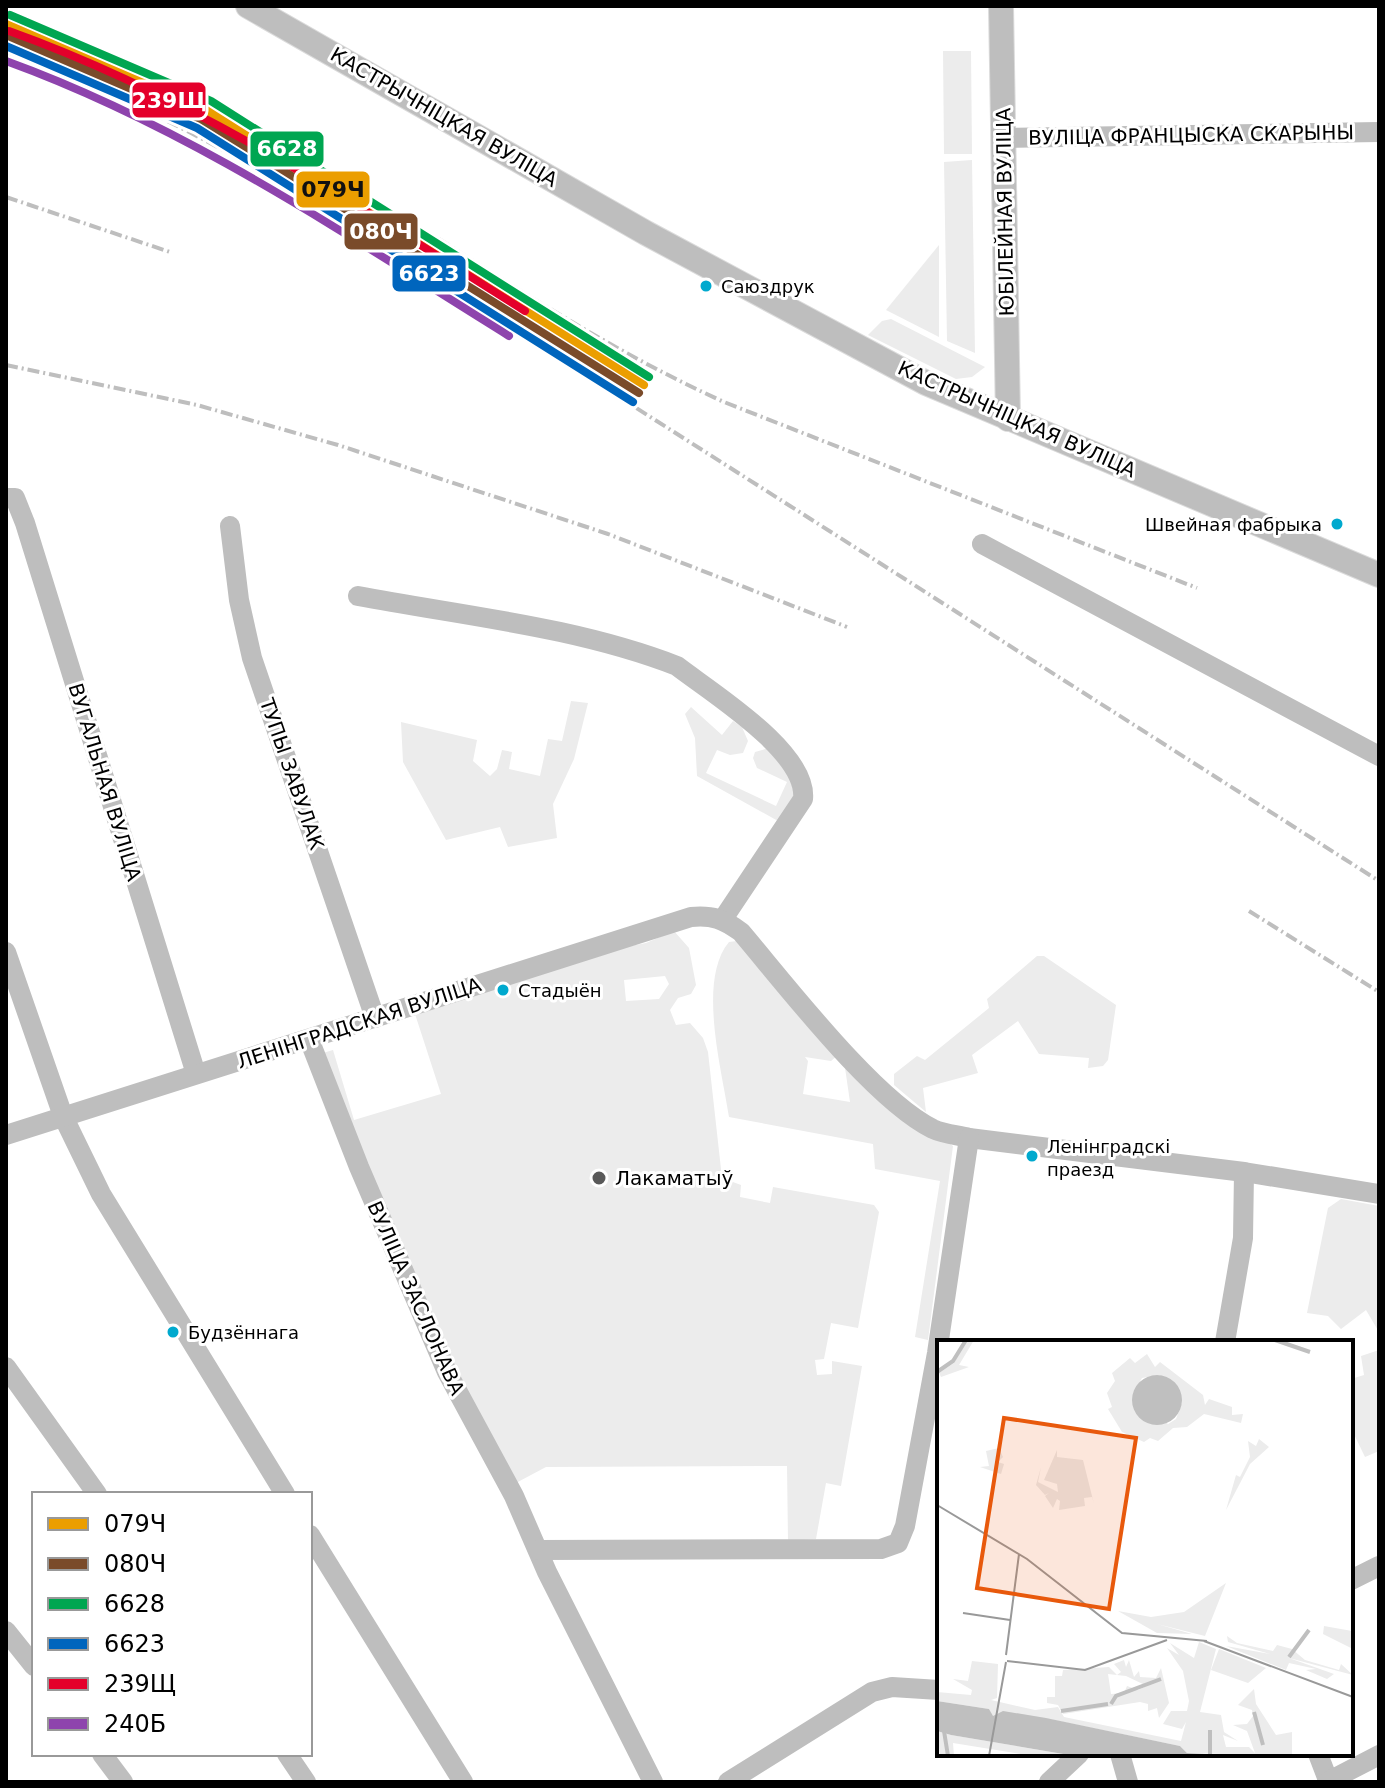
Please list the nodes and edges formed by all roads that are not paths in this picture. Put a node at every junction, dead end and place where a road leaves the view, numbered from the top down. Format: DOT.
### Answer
graph roads {
  1 [pos="248,6"];
  2 [pos="1001,6"];
  3 [pos="1379,132"];
  4 [pos="1003,138"];
  5 [pos="1008,419"];
  6 [pos="6,498"];
  7 [pos="230,526"];
  8 [pos="982,544"];
  9 [pos="1379,575"];
  10 [pos="358,596"];
  11 [pos="1379,756"];
  12 [pos="723,919"];
  13 [pos="6,952"];
  14 [pos="375,1018"];
  15 [pos="309,1039"];
  16 [pos="196,1074"];
  17 [pos="63,1116"];
  18 [pos="6,1135"];
  19 [pos="969,1138"];
  20 [pos="1244,1172"];
  21 [pos="1379,1194"];
  22 [pos="939,1340"];
  23 [pos="1225,1340"];
  24 [pos="937,1353"];
  25 [pos="6,1367"];
  26 [pos="96,1492"];
  27 [pos="284,1492"];
  28 [pos="312,1538"];
  29 [pos="539,1550"];
  30 [pos="1379,1566"];
  31 [pos="1353,1579"];
  32 [pos="6,1631"];
  33 [pos="32,1664"];
  34 [pos="937,1690"];
  35 [pos="1379,1755"];
  36 [pos="104,1756"];
  37 [pos="288,1756"];
  38 [pos="1077,1756"];
  39 [pos="1121,1756"];
  40 [pos="1319,1756"];
  41 [pos="1327,1781"];
  42 [pos="123,1782"];
  43 [pos="306,1782"];
  44 [pos="463,1782"];
  45 [pos="653,1782"];
  46 [pos="728,1782"];
  47 [pos="1049,1782"];
  48 [pos="1128,1782"];
  1 -- 5 [label="main road, КАСТРЫЧНІЦКАЯ ВУЛІЦА"];
  2 -- 4 [label="main road, ЮБІЛЕЙНАЯ ВУЛІЦА"];
  3 -- 4 [label="street, ВУЛІЦА ФРАНЦЫСКА СКАРЫНЫ"];
  4 -- 5 [label="main road, ЮБІЛЕЙНАЯ ВУЛІЦА"];
  5 -- 9 [label="main road, КАСТРЫЧНІЦКАЯ ВУЛІЦА"];
  6 -- 16 [label="street, ВУГАЛЬНАЯ ВУЛІЦА"];
  7 -- 14 [label="street, ТУПЫ ЗАВУЛАК"];
  8 -- 11 [label="street"];
  10 -- 12 [label="street"];
  12 -- 14 [label="street, ЛЕНІНГРАДСКАЯ ВУЛІЦА"];
  12 -- 19 [label="street"];
  13 -- 17 [label="street"];
  14 -- 15 [label="street, ЛЕНІНГРАДСКАЯ ВУЛІЦА"];
  15 -- 16 [label="street, ЛЕНІНГРАДСКАЯ ВУЛІЦА"];
  15 -- 29 [label="street, ВУЛІЦА ЗАСЛОНАВА"];
  16 -- 17 [label="street, ЛЕНІНГРАДСКАЯ ВУЛІЦА"];
  17 -- 18 [label="street, ЛЕНІНГРАДСКАЯ ВУЛІЦА"];
  17 -- 27 [label="street"];
  19 -- 20 [label="street"];
  19 -- 22 [label="street"];
  20 -- 21 [label="street"];
  20 -- 23 [label="street"];
  24 -- 29 [label="street"];
  25 -- 26 [label="street"];
  28 -- 44 [label="street"];
  29 -- 45 [label="street, ВУЛІЦА ЗАСЛОНАВА"];
  30 -- 31 [label="street"];
  32 -- 33 [label="street"];
  34 -- 46 [label="street"];
  35 -- 41 [label="street"];
  36 -- 42 [label="street"];
  37 -- 43 [label="street"];
  38 -- 47 [label="street"];
  39 -- 48 [label="street"];
  40 -- 41 [label="street"];
}
